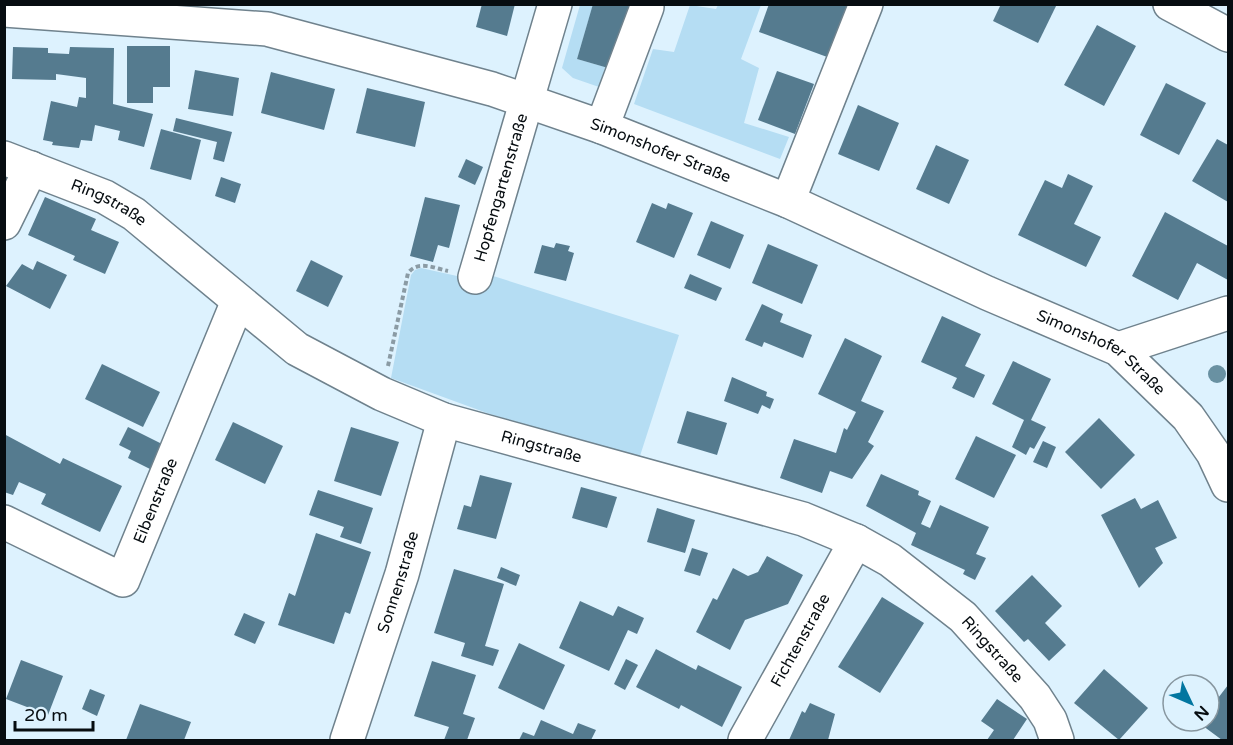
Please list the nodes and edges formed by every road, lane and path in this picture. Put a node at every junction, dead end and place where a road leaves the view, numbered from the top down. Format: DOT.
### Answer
graph roads {
  1 [pos="555,4"];
  2 [pos="866,4"];
  3 [pos="1170,4"];
  4 [pos="647,7"];
  5 [pos="4,10"];
  6 [pos="1228,35"];
  7 [pos="525,99"];
  8 [pos="602,126"];
  9 [pos="18,163"];
  10 [pos="788,201"];
  11 [pos="4,223"];
  12 [pos="476,277"];
  13 [pos="238,300"];
  14 [pos="1228,313"];
  15 [pos="1118,348"];
  16 [pos="382,394"];
  17 [pos="444,420"];
  18 [pos="1228,485"];
  19 [pos="4,522"];
  20 [pos="856,541"];
  21 [pos="347,741"];
  22 [pos="745,741"];
  23 [pos="1057,741"];
  1 -- 7 [label="street, Hopfengartenstraße"];
  2 -- 10 [label="street"];
  3 -- 6 [label="street"];
  4 -- 8 [label="street"];
  5 -- 7 [label="street, Simonshofer Straße"];
  7 -- 8 [label="street, Simonshofer Straße"];
  7 -- 12 [label="street, Hopfengartenstraße"];
  8 -- 10 [label="street, Simonshofer Straße"];
  9 -- 11 [label="street"];
  9 -- 13 [label="street, Ringstraße"];
  10 -- 15 [label="street, Simonshofer Straße"];
  12 -- 16 [label="path"];
  13 -- 16 [label="street, Ringstraße"];
  13 -- 19 [label="street, Eibenstraße"];
  14 -- 15 [label="street"];
  15 -- 18 [label="street, Simonshofer Straße"];
  16 -- 17 [label="street, Ringstraße"];
  17 -- 20 [label="street, Ringstraße"];
  17 -- 21 [label="street, Sonnenstraße"];
  20 -- 22 [label="street, Fichtenstraße"];
  20 -- 23 [label="street, Ringstraße"];
}
